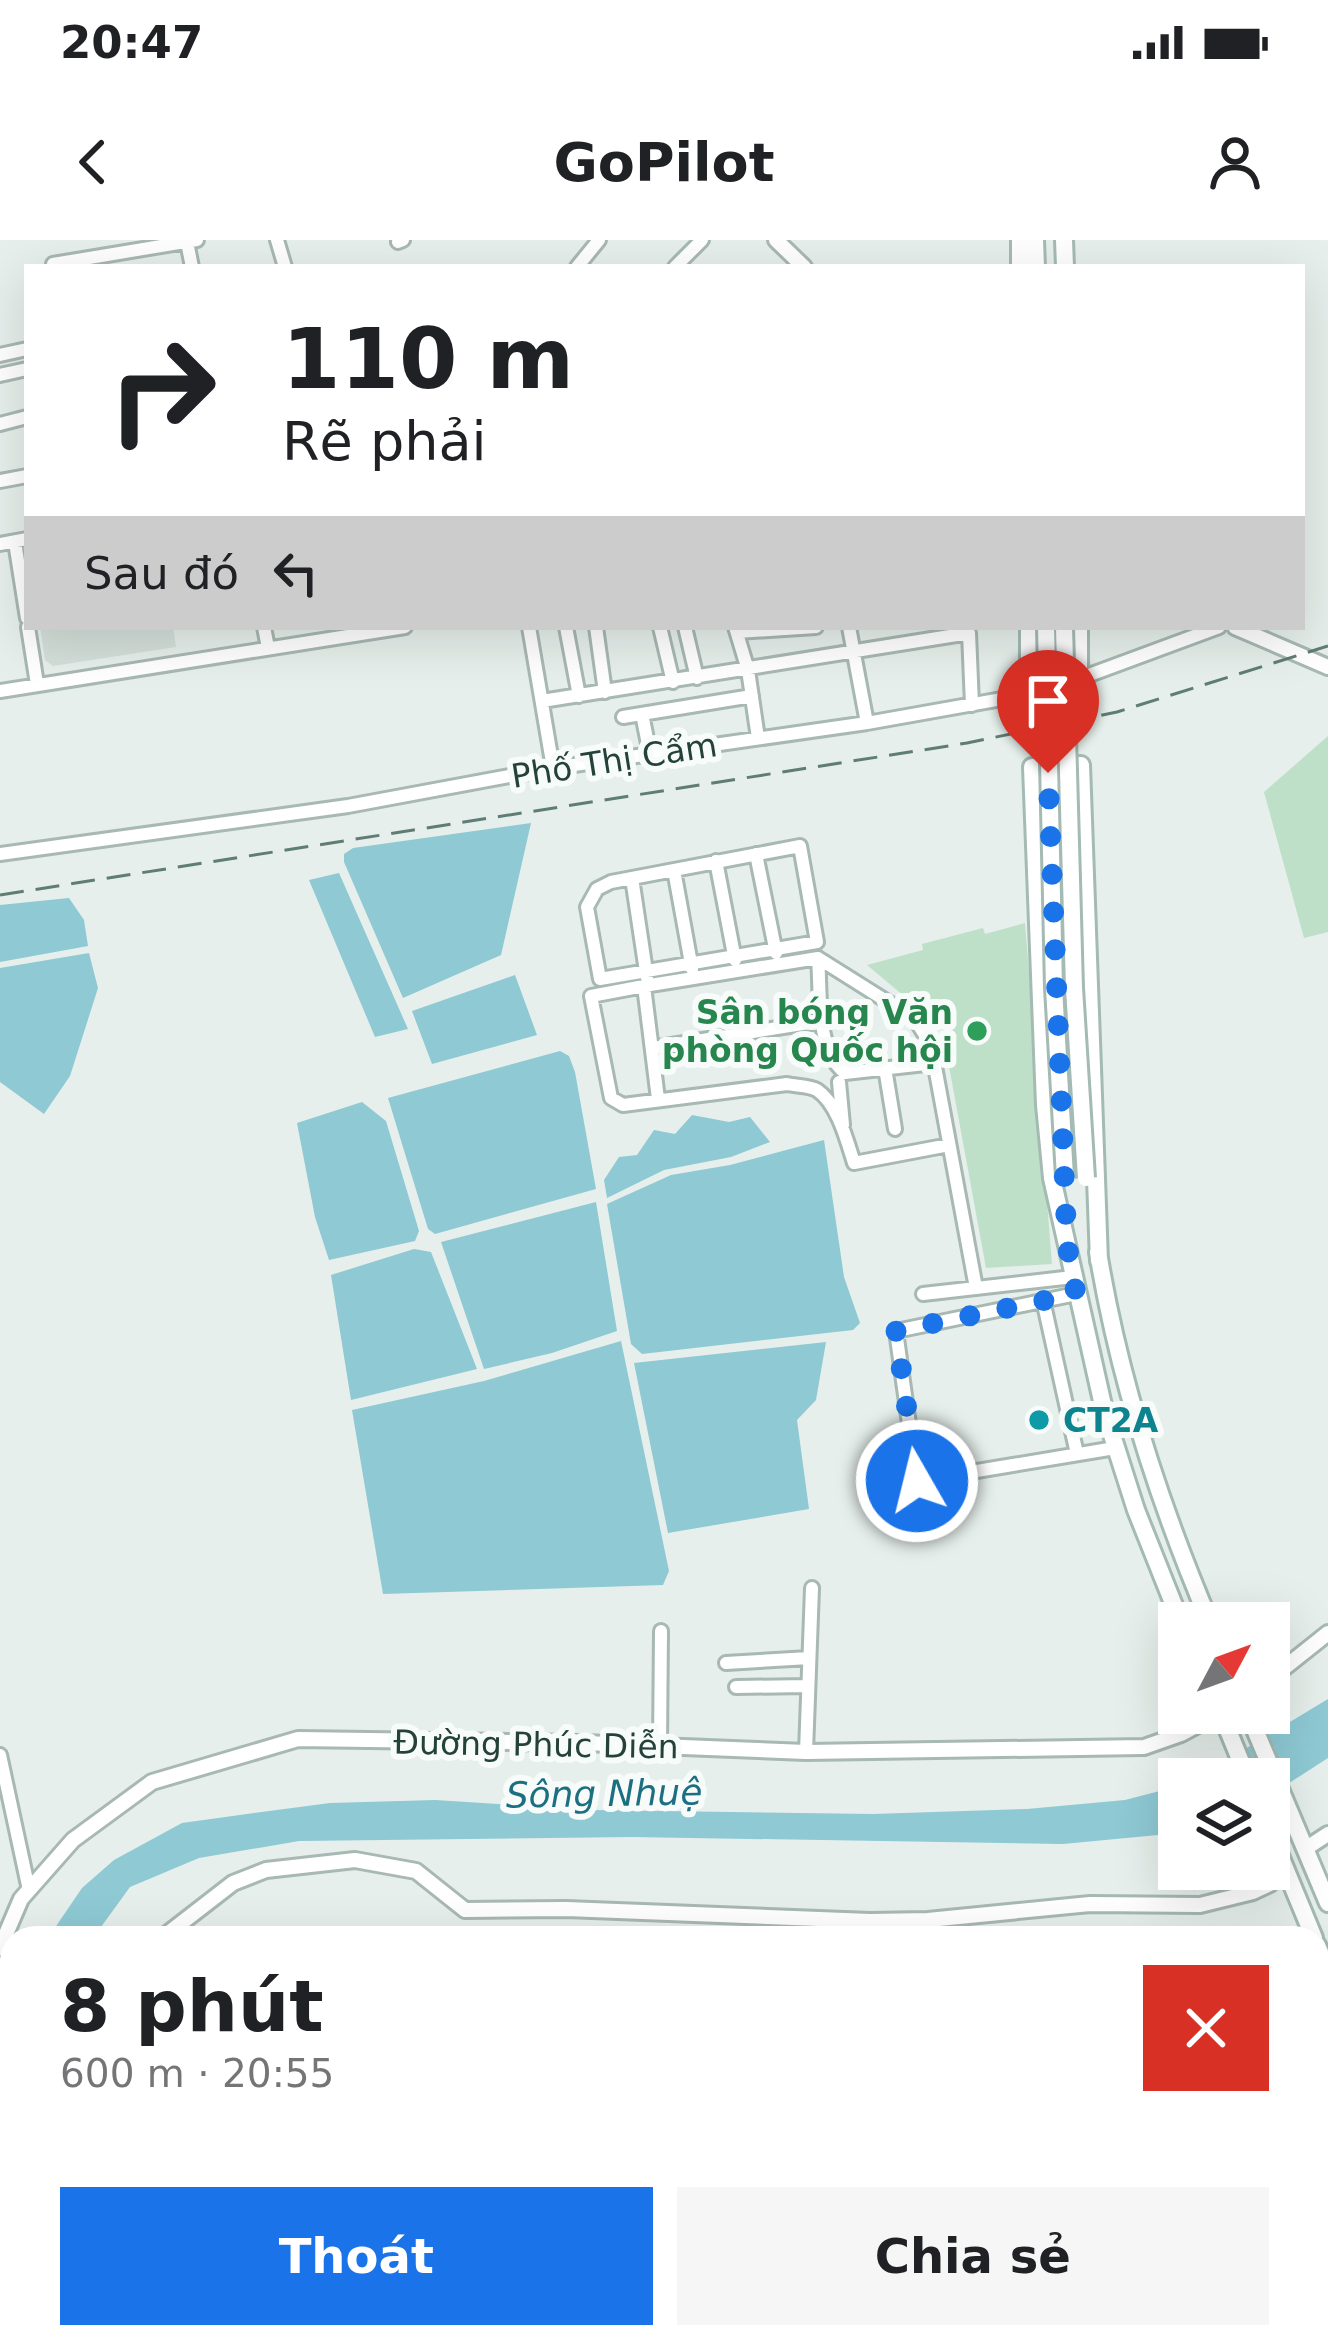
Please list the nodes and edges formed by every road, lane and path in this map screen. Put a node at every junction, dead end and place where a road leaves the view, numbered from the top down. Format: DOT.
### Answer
graph roads {
  1 [pos="599,240"];
  2 [pos="702,240"];
  3 [pos="192,241"];
  4 [pos="53,264"];
  5 [pos="580,264"];
  6 [pos="678,264"];
  7 [pos="14,542"];
  8 [pos="24,600"];
  9 [pos="29,630"];
  10 [pos="265,630"];
  11 [pos="385,630"];
  12 [pos="530,630"];
  13 [pos="567,630"];
  14 [pos="596,630"];
  15 [pos="661,630"];
  16 [pos="686,630"];
  17 [pos="736,630"];
  18 [pos="850,630"];
  19 [pos="969,630"];
  20 [pos="1029,630"];
  21 [pos="1046,630"];
  22 [pos="1064,630"];
  23 [pos="1078,630"];
  24 [pos="1211,630"];
  25 [pos="1242,630"];
  26 [pos="268,648"];
  27 [pos="854,652"];
  28 [pos="1328,667"];
  29 [pos="748,670"];
  30 [pos="697,678"];
  31 [pos="1079,680"];
  32 [pos="673,682"];
  33 [pos="38,684"];
  34 [pos="0,692"];
  35 [pos="605,692"];
  36 [pos="1029,695"];
  37 [pos="579,696"];
  38 [pos="752,697"];
  39 [pos="542,701"];
  40 [pos="972,705"];
  41 [pos="642,714"];
  42 [pos="623,717"];
  43 [pos="867,723"];
  44 [pos="758,738"];
  45 [pos="650,754"];
  46 [pos="554,769"];
  47 [pos="0,854"];
  48 [pos="756,854"];
  49 [pos="716,861"];
  50 [pos="674,870"];
  51 [pos="632,878"];
  52 [pos="775,950"];
  53 [pos="818,958"];
  54 [pos="736,964"];
  55 [pos="777,965"];
  56 [pos="692,971"];
  57 [pos="646,981"];
  58 [pos="820,1021"];
  59 [pos="653,1048"];
  60 [pos="934,1063"];
  61 [pos="885,1068"];
  62 [pos="840,1074"];
  63 [pos="814,1087"];
  64 [pos="658,1100"];
  65 [pos="826,1100"];
  66 [pos="895,1129"];
  67 [pos="844,1132"];
  68 [pos="950,1145"];
  69 [pos="1067,1244"];
  70 [pos="1099,1261"];
  71 [pos="1075,1285"];
  72 [pos="976,1288"];
  73 [pos="923,1294"];
  74 [pos="1043,1300"];
  75 [pos="1115,1448"];
  76 [pos="1077,1454"];
  77 [pos="812,1588"];
  78 [pos="1173,1602"];
  79 [pos="1202,1602"];
  80 [pos="661,1631"];
  81 [pos="1328,1633"];
  82 [pos="809,1658"];
  83 [pos="726,1663"];
  84 [pos="1290,1663"];
  85 [pos="807,1686"];
  86 [pos="736,1687"];
  87 [pos="1180,1734"];
  88 [pos="1257,1734"];
  89 [pos="660,1746"];
  90 [pos="806,1752"];
  91 [pos="0,1755"];
  92 [pos="1328,1834"];
  93 [pos="1306,1849"];
  94 [pos="1290,1878"];
  95 [pos="29,1890"];
  96 [pos="1257,1890"];
  97 [pos="1328,1903"];
  98 [pos="9,1926"];
  99 [pos="177,1926"];
  100 [pos="1310,1926"];
  1 -- 5 [label="street"];
  2 -- 6 [label="street"];
  3 -- 4 [label="street"];
  7 -- 8 [label="street"];
  9 -- 33 [label="street"];
  10 -- 26 [label="street"];
  11 -- 26 [label="street"];
  12 -- 39 [label="street"];
  13 -- 37 [label="street"];
  14 -- 35 [label="street"];
  15 -- 32 [label="street"];
  16 -- 30 [label="street"];
  17 -- 29 [label="street"];
  18 -- 27 [label="street"];
  19 -- 27 [label="street"];
  19 -- 40 [label="street"];
  20 -- 36 [label="main road"];
  21 -- 69 [label="main road, bridge"];
  22 -- 70 [label="main road, bridge"];
  23 -- 31 [label="main road"];
  24 -- 31 [label="street, Phố Thị Cẩm"];
  25 -- 28 [label="street"];
  26 -- 33 [label="street"];
  27 -- 29 [label="street"];
  27 -- 43 [label="street"];
  29 -- 30 [label="street"];
  29 -- 38 [label="street"];
  30 -- 32 [label="street"];
  31 -- 36 [label="street, Phố Thị Cẩm"];
  32 -- 35 [label="street"];
  33 -- 34 [label="street"];
  35 -- 37 [label="street"];
  36 -- 40 [label="street, Phố Thị Cẩm"];
  37 -- 39 [label="street"];
  38 -- 41 [label="street"];
  38 -- 44 [label="street"];
  39 -- 46 [label="street"];
  40 -- 43 [label="street, Phố Thị Cẩm"];
  41 -- 42 [label="street"];
  41 -- 45 [label="street"];
  43 -- 44 [label="street, Phố Thị Cẩm"];
  44 -- 45 [label="street, Phố Thị Cẩm"];
  45 -- 46 [label="street, Phố Thị Cẩm"];
  46 -- 47 [label="street, Phố Thị Cẩm"];
  48 -- 49 [label="street"];
  48 -- 52 [label="street"];
  48 -- 52 [label="street"];
  49 -- 50 [label="street"];
  49 -- 54 [label="street"];
  50 -- 51 [label="street"];
  50 -- 56 [label="street"];
  51 -- 57 [label="street"];
  51 -- 57 [label="street"];
  52 -- 54 [label="street"];
  52 -- 55 [label="street"];
  53 -- 55 [label="street"];
  53 -- 58 [label="street"];
  53 -- 60 [label="street"];
  54 -- 55 [label="street"];
  54 -- 56 [label="street"];
  56 -- 57 [label="street"];
  57 -- 59 [label="street"];
  57 -- 64 [label="street"];
  58 -- 59 [label="street"];
  58 -- 62 [label="street"];
  59 -- 64 [label="street"];
  60 -- 61 [label="street"];
  60 -- 68 [label="street"];
  61 -- 62 [label="street"];
  61 -- 66 [label="street"];
  62 -- 63 [label="street"];
  62 -- 65 [label="street"];
  62 -- 67 [label="street"];
  63 -- 64 [label="street"];
  63 -- 65 [label="street"];
  65 -- 67 [label="street"];
  67 -- 68 [label="street"];
  68 -- 72 [label="street"];
  69 -- 70 [label="main road"];
  69 -- 71 [label="main road"];
  70 -- 79 [label="main road"];
  71 -- 72 [label="street"];
  71 -- 74 [label="street"];
  71 -- 75 [label="main road"];
  72 -- 73 [label="street"];
  74 -- 76 [label="street"];
  74 -- 76 [label="street"];
  75 -- 76 [label="street"];
  75 -- 78 [label="main road"];
  77 -- 82 [label="street"];
  80 -- 89 [label="street"];
  81 -- 84 [label="street"];
  82 -- 83 [label="street"];
  82 -- 85 [label="street"];
  85 -- 86 [label="street"];
  85 -- 90 [label="street"];
  87 -- 90 [label="street, Đường Phúc Diễn"];
  88 -- 93 [label="main road"];
  89 -- 90 [label="street, Đường Phúc Diễn"];
  89 -- 95 [label="street, Đường Phúc Diễn"];
  91 -- 95 [label="street"];
  92 -- 93 [label="street"];
  93 -- 97 [label="main road"];
  94 -- 100 [label="main road"];
  95 -- 98 [label="street, Đường Phúc Diễn"];
  96 -- 99 [label="street"];
}
